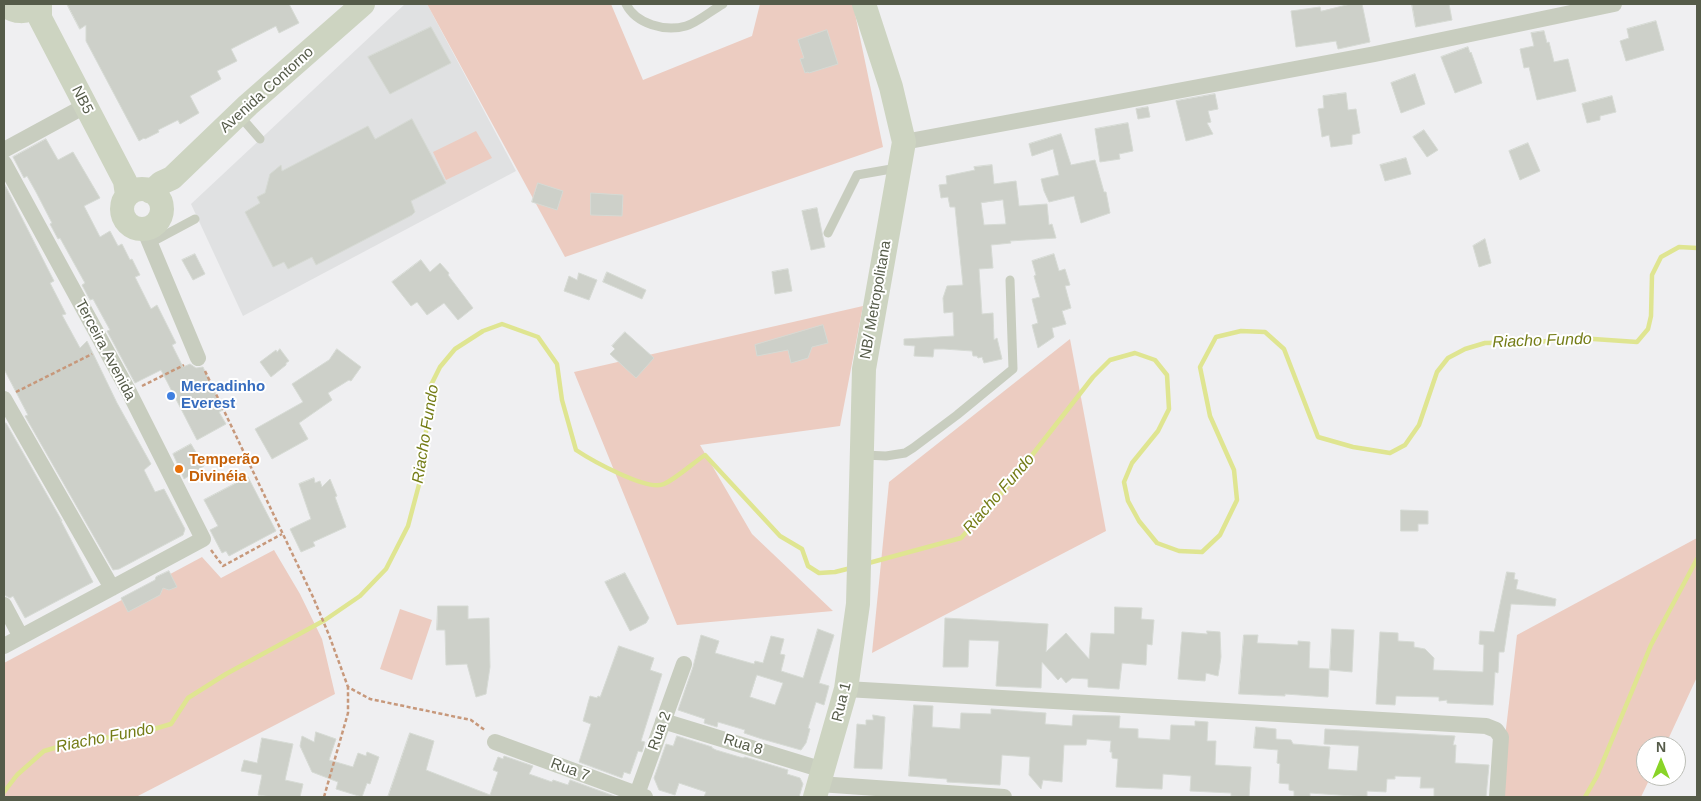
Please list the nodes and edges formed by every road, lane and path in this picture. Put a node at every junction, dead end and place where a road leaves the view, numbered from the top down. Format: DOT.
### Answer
graph roads {
  1 [pos="363,4"];
  2 [pos="626,4"];
  3 [pos="723,4"];
  4 [pos="864,4"];
  5 [pos="1614,4"];
  6 [pos="23,9"];
  7 [pos="85,106"];
  8 [pos="238,115"];
  9 [pos="260,139"];
  10 [pos="904,142"];
  11 [pos="4,150"];
  12 [pos="4,163"];
  13 [pos="900,168"];
  14 [pos="140,192"];
  15 [pos="195,219"];
  16 [pos="828,233"];
  17 [pos="147,236"];
  18 [pos="1010,280"];
  19 [pos="104,348"];
  20 [pos="198,358"];
  21 [pos="129,392"];
  22 [pos="8,396"];
  23 [pos="861,455"];
  24 [pos="282,534"];
  25 [pos="203,539"];
  26 [pos="112,588"];
  27 [pos="858,604"];
  28 [pos="4,605"];
  29 [pos="21,637"];
  30 [pos="4,646"];
  31 [pos="684,664"];
  32 [pos="348,687"];
  33 [pos="846,689"];
  34 [pos="664,720"];
  35 [pos="495,742"];
  36 [pos="819,784"];
  37 [pos="875,792"];
  38 [pos="639,796"];
  39 [pos="324,797"];
  40 [pos="1004,797"];
  41 [pos="1497,797"];
  1 -- 8 [label="street, Avenida Contorno"];
  2 -- 3 [label="lane"];
  4 -- 10 [label="street, NB/ Metropolitana"];
  5 -- 10 [label="street"];
  6 -- 7 [label="street, NB5"];
  7 -- 11 [label="street"];
  7 -- 14 [label="street, NB5"];
  8 -- 9 [label="lane"];
  8 -- 14 [label="street, Avenida Contorno"];
  10 -- 13 [label="street, NB/ Metropolitana"];
  12 -- 19 [label="street, Terceira Avenida"];
  13 -- 16 [label="lane"];
  13 -- 23 [label="street, NB/ Metropolitana"];
  14 -- 17 [label="street"];
  14 -- 17 [label="street"];
  15 -- 17 [label="lane"];
  17 -- 20 [label="street"];
  18 -- 23 [label="lane"];
  19 -- 21 [label="street, Terceira Avenida"];
  19 -- 22 [label="path"];
  20 -- 21 [label="path"];
  20 -- 24 [label="path"];
  21 -- 25 [label="street, Terceira Avenida"];
  22 -- 26 [label="street"];
  23 -- 27 [label="street, NB/ Metropolitana"];
  24 -- 25 [label="path"];
  24 -- 32 [label="path"];
  25 -- 26 [label="street"];
  26 -- 29 [label="street"];
  27 -- 33 [label="street, Rua 1"];
  28 -- 29 [label="street"];
  29 -- 30 [label="street"];
  31 -- 34 [label="street, Rua 2"];
  32 -- 35 [label="path"];
  32 -- 39 [label="path"];
  33 -- 36 [label="street, Rua 1"];
  33 -- 41 [label="street"];
  34 -- 36 [label="street, Rua 8"];
  34 -- 38 [label="street, Rua 2"];
  35 -- 38 [label="street, Rua 7"];
  36 -- 37 [label="street, Rua 8"];
  37 -- 40 [label="street, Rua 8"];
}
